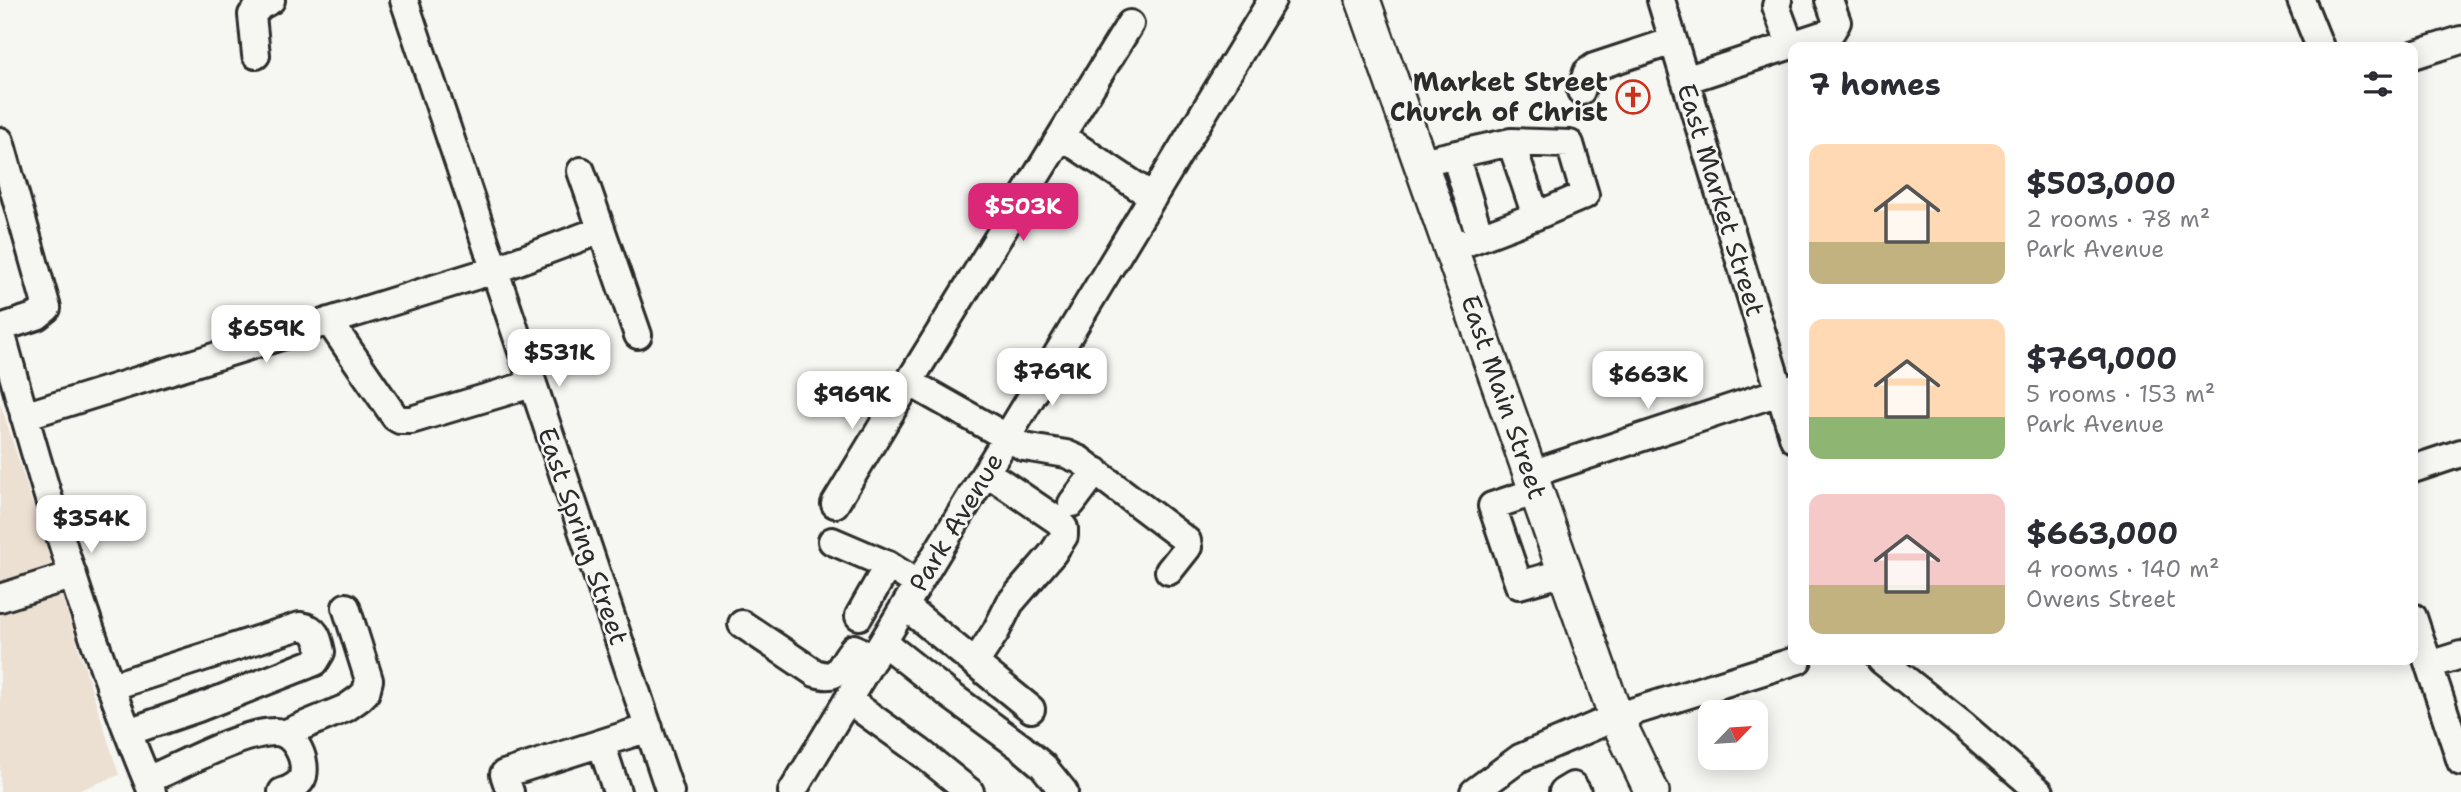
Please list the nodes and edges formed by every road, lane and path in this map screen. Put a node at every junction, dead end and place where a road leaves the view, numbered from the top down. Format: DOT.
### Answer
graph roads {
  1 [pos="271,0"];
  2 [pos="404,0"];
  3 [pos="1272,0"];
  4 [pos="1363,0"];
  5 [pos="1661,0"];
  6 [pos="1778,0"];
  7 [pos="1829,0"];
  8 [pos="2301,0"];
  9 [pos="1130,24"];
  10 [pos="2461,40"];
  11 [pos="1673,41"];
  12 [pos="1789,42"];
  13 [pos="1797,42"];
  14 [pos="2318,42"];
  15 [pos="1788,45"];
  16 [pos="2418,53"];
  17 [pos="256,55"];
  18 [pos="1685,79"];
  19 [pos="1581,91"];
  20 [pos="1061,136"];
  21 [pos="0,141"];
  22 [pos="1511,142"];
  23 [pos="1455,155"];
  24 [pos="1421,162"];
  25 [pos="581,171"];
  26 [pos="1153,197"];
  27 [pos="1535,216"];
  28 [pos="601,230"];
  29 [pos="1466,243"];
  30 [pos="494,270"];
  31 [pos="329,321"];
  32 [pos="0,328"];
  33 [pos="638,335"];
  34 [pos="909,382"];
  35 [pos="532,384"];
  36 [pos="1786,390"];
  37 [pos="24,416"];
  38 [pos="1006,439"];
  39 [pos="2461,453"];
  40 [pos="2418,467"];
  41 [pos="1096,471"];
  42 [pos="986,472"];
  43 [pos="1534,482"];
  44 [pos="1072,503"];
  45 [pos="835,504"];
  46 [pos="832,541"];
  47 [pos="888,565"];
  48 [pos="1169,571"];
  49 [pos="1566,572"];
  50 [pos="73,575"];
  51 [pos="911,595"];
  52 [pos="0,598"];
  53 [pos="346,607"];
  54 [pos="859,616"];
  55 [pos="742,624"];
  56 [pos="2418,632"];
  57 [pos="878,650"];
  58 [pos="2461,655"];
  59 [pos="975,663"];
  60 [pos="1788,663"];
  61 [pos="1887,665"];
  62 [pos="2429,665"];
  63 [pos="110,687"];
  64 [pos="848,700"];
  65 [pos="1031,709"];
  66 [pos="1616,717"];
  67 [pos="649,728"];
  68 [pos="128,732"];
  69 [pos="286,733"];
  70 [pos="601,743"];
  71 [pos="2461,762"];
  72 [pos="150,786"];
  73 [pos="282,792"];
  74 [pos="510,792"];
  75 [pos="617,792"];
  76 [pos="670,792"];
  77 [pos="792,792"];
  78 [pos="970,792"];
  79 [pos="1064,792"];
  80 [pos="1474,792"];
  81 [pos="1563,792"];
  82 [pos="1577,792"];
  83 [pos="1652,792"];
  84 [pos="2040,792"];
  1 -- 17 [label="street"];
  2 -- 30 [label="street, East Spring Street"];
  3 -- 26 [label="street, Park Avenue"];
  4 -- 24 [label="main road, East Main Street"];
  5 -- 11 [label="street, East Market Street"];
  6 -- 12 [label="street"];
  7 -- 13 [label="street"];
  8 -- 14 [label="street"];
  9 -- 20 [label="street"];
  10 -- 16 [label="street"];
  11 -- 18 [label="street, East Market Street"];
  11 -- 19 [label="street"];
  15 -- 18 [label="street"];
  18 -- 36 [label="street, East Market Street"];
  20 -- 26 [label="street"];
  20 -- 34 [label="street"];
  21 -- 32 [label="street"];
  22 -- 23 [label="street"];
  22 -- 27 [label="street"];
  22 -- 27 [label="street"];
  23 -- 24 [label="street"];
  23 -- 29 [label="street"];
  24 -- 29 [label="main road, East Main Street"];
  25 -- 28 [label="street"];
  26 -- 38 [label="street, Park Avenue"];
  27 -- 29 [label="street"];
  28 -- 30 [label="street"];
  28 -- 33 [label="street"];
  29 -- 43 [label="main road, East Main Street"];
  30 -- 31 [label="street"];
  30 -- 35 [label="street, East Spring Street"];
  31 -- 35 [label="street"];
  31 -- 37 [label="street"];
  32 -- 37 [label="street"];
  34 -- 38 [label="street"];
  34 -- 45 [label="street"];
  35 -- 67 [label="street, East Spring Street"];
  36 -- 43 [label="street"];
  37 -- 50 [label="street"];
  38 -- 41 [label="street"];
  38 -- 42 [label="street, Park Avenue"];
  39 -- 40 [label="street"];
  41 -- 44 [label="street"];
  41 -- 48 [label="street"];
  42 -- 51 [label="street, Park Avenue"];
  42 -- 59 [label="street"];
  43 -- 49 [label="main road, East Main Street"];
  43 -- 49 [label="street"];
  46 -- 47 [label="street"];
  47 -- 51 [label="street"];
  47 -- 54 [label="street"];
  49 -- 66 [label="main road, East Main Street"];
  50 -- 52 [label="street"];
  50 -- 63 [label="street"];
  51 -- 57 [label="street, Park Avenue"];
  51 -- 59 [label="street"];
  53 -- 69 [label="street"];
  55 -- 57 [label="street"];
  56 -- 62 [label="street"];
  57 -- 64 [label="street, Park Avenue"];
  57 -- 79 [label="street"];
  58 -- 62 [label="street"];
  59 -- 65 [label="street"];
  60 -- 66 [label="street"];
  61 -- 84 [label="street"];
  62 -- 71 [label="street"];
  63 -- 68 [label="street"];
  63 -- 68 [label="street"];
  64 -- 77 [label="street, Park Avenue"];
  64 -- 78 [label="street"];
  66 -- 80 [label="street"];
  66 -- 83 [label="main road, East Main Street"];
  67 -- 70 [label="street"];
  67 -- 76 [label="street, East Spring Street"];
  68 -- 72 [label="street"];
  69 -- 72 [label="street"];
  69 -- 73 [label="street"];
  70 -- 74 [label="street"];
  70 -- 75 [label="street"];
  81 -- 82 [label="street"];
}
